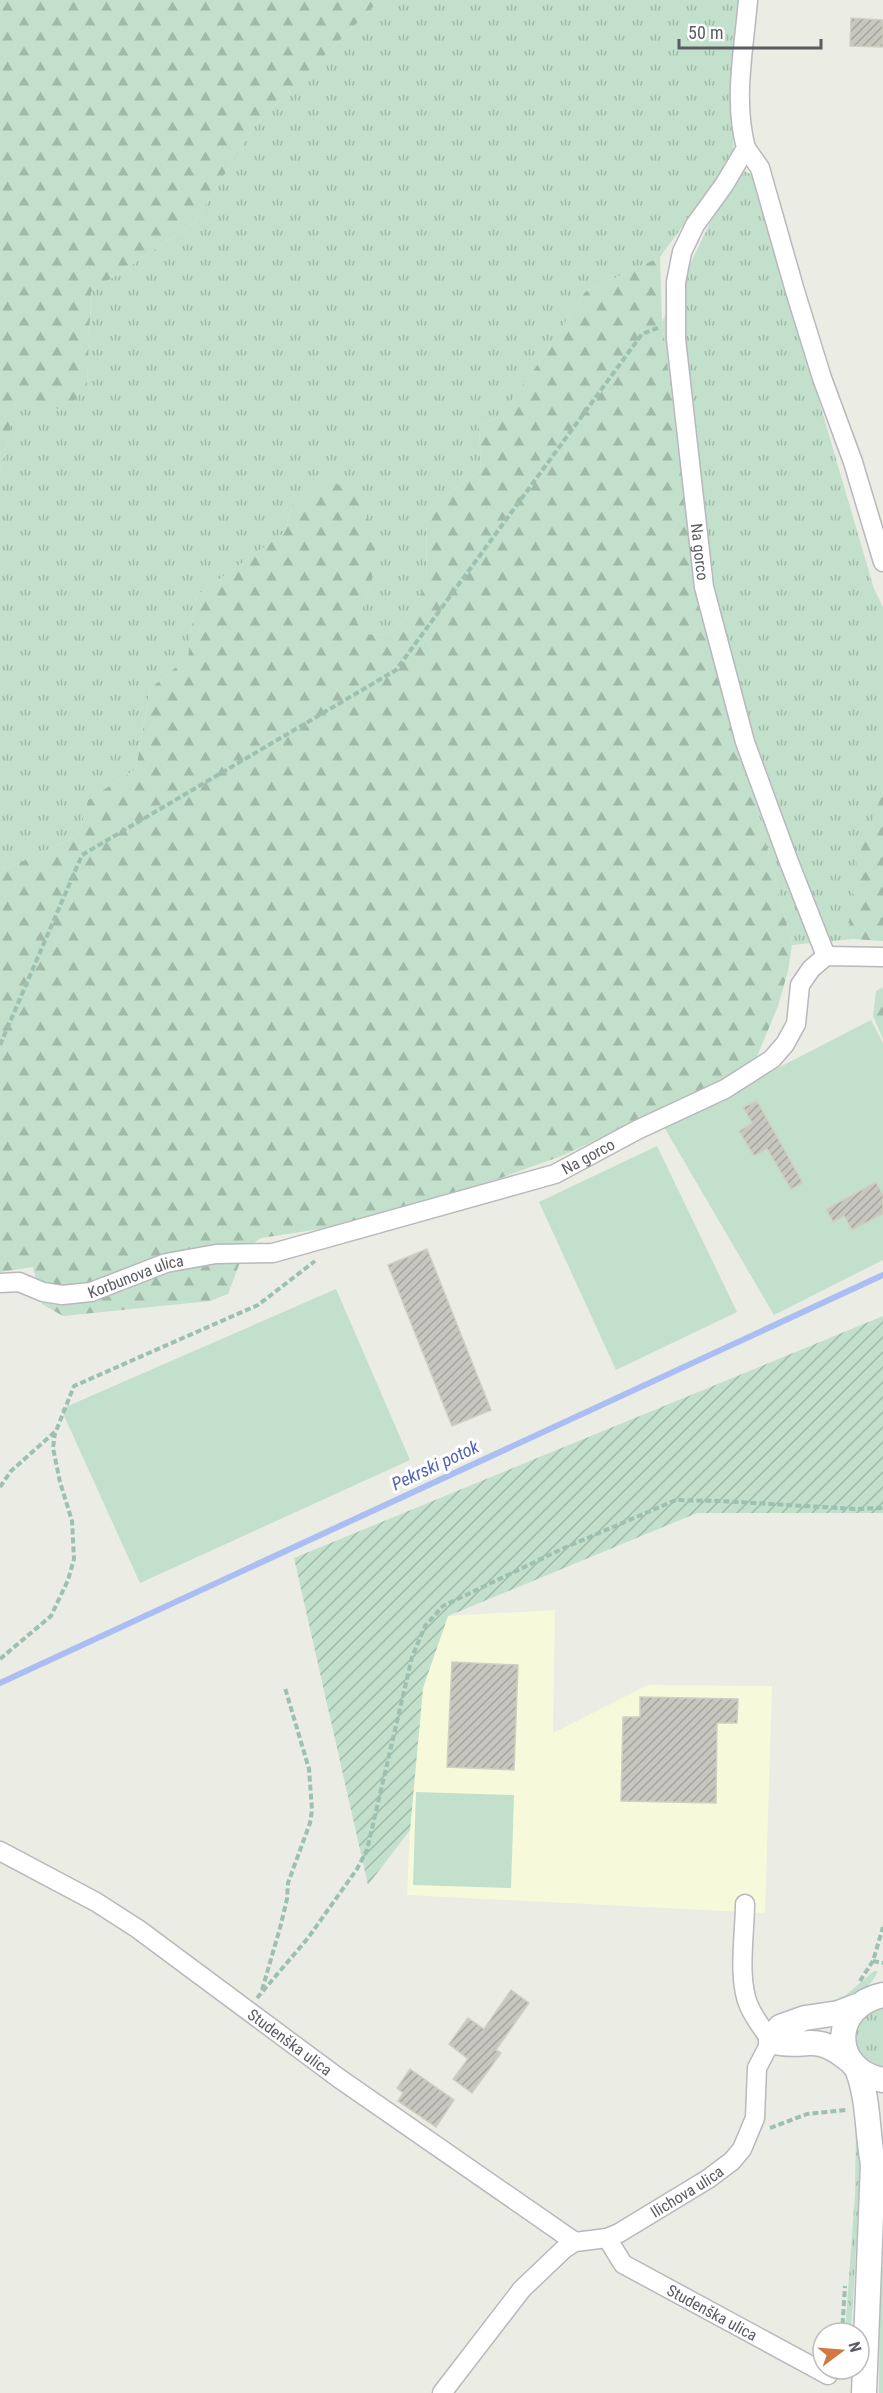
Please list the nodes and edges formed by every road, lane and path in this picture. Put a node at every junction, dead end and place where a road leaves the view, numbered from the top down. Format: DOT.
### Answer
graph roads {
  1 [pos="748,0"];
  2 [pos="746,148"];
  3 [pos="676,321"];
  4 [pos="883,562"];
  5 [pos="826,956"];
  6 [pos="883,957"];
  7 [pos="0,1045"];
  8 [pos="315,1241"];
  9 [pos="273,1253"];
  10 [pos="0,1283"];
  11 [pos="56,1431"];
  12 [pos="0,1487"];
  13 [pos="883,1508"];
  14 [pos="0,1659"];
  15 [pos="285,1688"];
  16 [pos="0,1851"];
  17 [pos="745,1904"];
  18 [pos="883,1927"];
  19 [pos="883,1963"];
  20 [pos="878,1967"];
  21 [pos="262,1991"];
  22 [pos="865,1996"];
  23 [pos="248,2011"];
  24 [pos="771,2042"];
  25 [pos="854,2066"];
  26 [pos="883,2080"];
  27 [pos="850,2103"];
  28 [pos="765,2128"];
  29 [pos="883,2136"];
  30 [pos="873,2164"];
  31 [pos="607,2238"];
  32 [pos="575,2241"];
  33 [pos="845,2285"];
  34 [pos="843,2321"];
  35 [pos="811,2366"];
  36 [pos="442,2393"];
  37 [pos="864,2393"];
  1 -- 2 [label="street"];
  2 -- 3 [label="street, Na gorco"];
  2 -- 4 [label="street"];
  3 -- 5 [label="street, Na gorco"];
  3 -- 7 [label="path"];
  5 -- 6 [label="street"];
  5 -- 8 [label="street, Na gorco"];
  8 -- 9 [label="street, Na gorco"];
  8 -- 11 [label="path"];
  9 -- 10 [label="street, Korbunova ulica"];
  11 -- 12 [label="path"];
  11 -- 14 [label="path"];
  13 -- 21 [label="path"];
  15 -- 21 [label="path"];
  16 -- 23 [label="street, Studenška ulica"];
  17 -- 24 [label="street"];
  18 -- 20 [label="path"];
  19 -- 20 [label="path"];
  20 -- 22 [label="main road"];
  20 -- 22 [label="path"];
  21 -- 23 [label="path"];
  22 -- 24 [label="main road"];
  22 -- 25 [label="main road"];
  23 -- 32 [label="street, Studenška ulica"];
  24 -- 25 [label="main road"];
  24 -- 31 [label="street, Ilichova ulica"];
  25 -- 26 [label="main road"];
  25 -- 30 [label="main road"];
  27 -- 28 [label="path"];
  29 -- 30 [label="main road"];
  30 -- 37 [label="main road"];
  31 -- 32 [label="street, Ilichova ulica"];
  31 -- 35 [label="street, Studenška ulica"];
  32 -- 36 [label="street"];
  33 -- 34 [label="path"];
}
